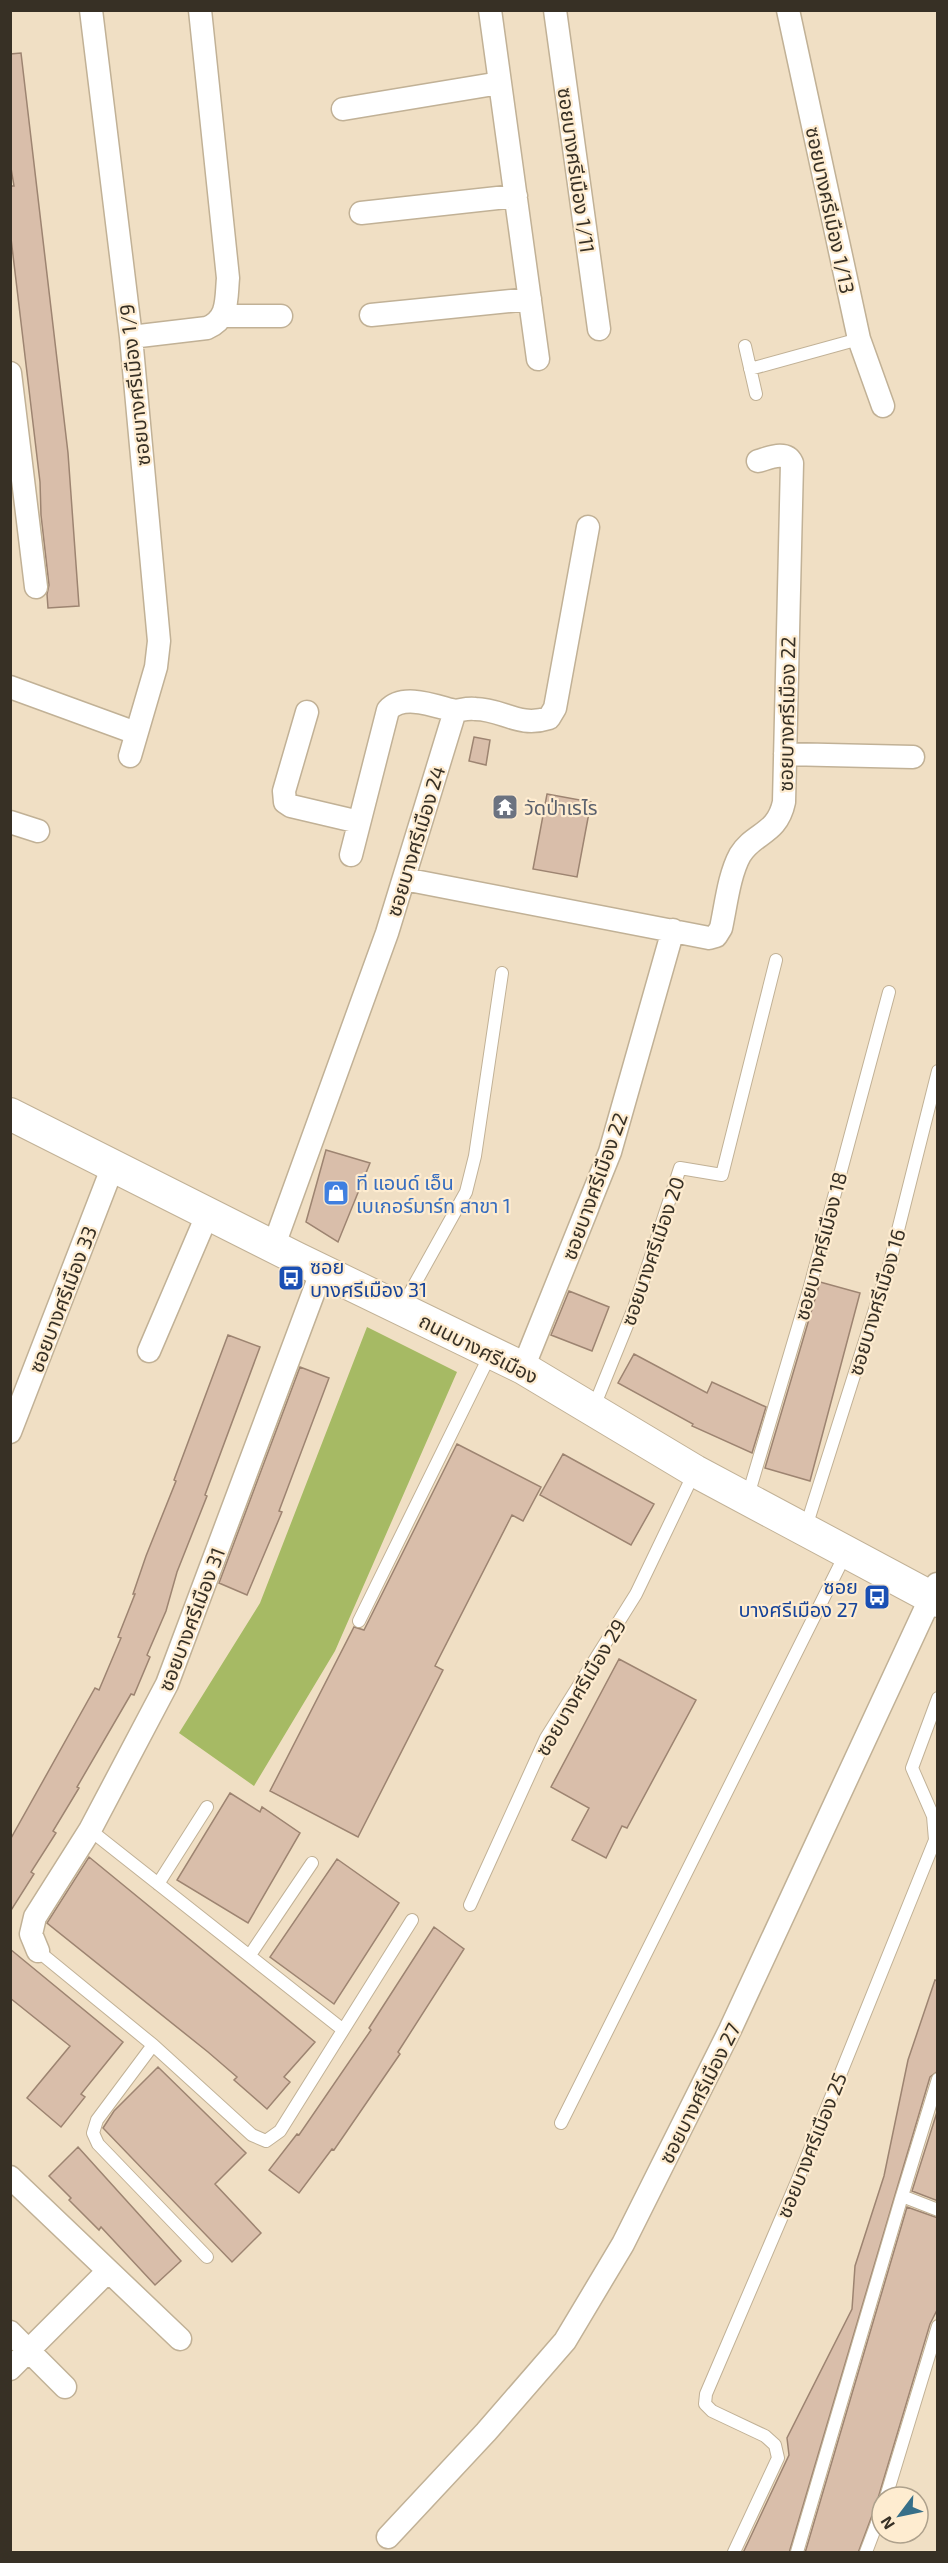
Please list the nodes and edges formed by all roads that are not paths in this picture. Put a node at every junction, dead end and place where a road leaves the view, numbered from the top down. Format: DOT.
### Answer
graph roads {
  1 [pos="91,10"];
  2 [pos="200,10"];
  3 [pos="490,10"];
  4 [pos="555,10"];
  5 [pos="788,10"];
  6 [pos="500,83"];
  7 [pos="343,109"];
  8 [pos="516,196"];
  9 [pos="361,213"];
  10 [pos="530,299"];
  11 [pos="371,315"];
  12 [pos="224,316"];
  13 [pos="281,316"];
  14 [pos="599,329"];
  15 [pos="130,338"];
  16 [pos="859,339"];
  17 [pos="745,346"];
  18 [pos="538,359"];
  19 [pos="750,369"];
  20 [pos="10,373"];
  21 [pos="756,394"];
  22 [pos="883,406"];
  23 [pos="758,461"];
  24 [pos="588,527"];
  25 [pos="36,587"];
  26 [pos="10,687"];
  27 [pos="455,711"];
  28 [pos="307,712"];
  29 [pos="136,733"];
  30 [pos="785,754"];
  31 [pos="130,756"];
  32 [pos="913,757"];
  33 [pos="10,822"];
  34 [pos="359,822"];
  35 [pos="39,831"];
  36 [pos="351,855"];
  37 [pos="404,879"];
  38 [pos="673,930"];
  39 [pos="776,960"];
  40 [pos="502,973"];
  41 [pos="889,992"];
  42 [pos="938,1071"];
  43 [pos="10,1114"];
  44 [pos="113,1166"];
  45 [pos="208,1213"];
  46 [pos="273,1245"];
  47 [pos="322,1270"];
  48 [pos="401,1308"];
  49 [pos="149,1352"];
  50 [pos="491,1353"];
  51 [pos="523,1368"];
  52 [pos="592,1410"];
  53 [pos="10,1432"];
  54 [pos="694,1471"];
  55 [pos="747,1498"];
  56 [pos="805,1531"];
  57 [pos="846,1553"];
  58 [pos="936,1594"];
  59 [pos="359,1622"];
  60 [pos="938,1698"];
  61 [pos="207,1807"];
  62 [pos="90,1830"];
  63 [pos="312,1863"];
  64 [pos="158,1884"];
  65 [pos="470,1905"];
  66 [pos="412,1920"];
  67 [pos="38,1951"];
  68 [pos="250,1955"];
  69 [pos="342,2029"];
  70 [pos="153,2045"];
  71 [pos="938,2079"];
  72 [pos="561,2123"];
  73 [pos="10,2177"];
  74 [pos="902,2196"];
  75 [pos="938,2210"];
  76 [pos="207,2257"];
  77 [pos="108,2271"];
  78 [pos="938,2326"];
  79 [pos="10,2332"];
  80 [pos="180,2339"];
  81 [pos="29,2351"];
  82 [pos="10,2369"];
  83 [pos="66,2386"];
  84 [pos="890,2485"];
  85 [pos="388,2537"];
  86 [pos="734,2553"];
  87 [pos="797,2553"];
  1 -- 15 [label="street, ซอยบางศรีเมือง 1/9"];
  2 -- 12 [label="street"];
  3 -- 6 [label="street"];
  4 -- 14 [label="street, ซอยบางศรีเมือง 1/11"];
  5 -- 16 [label="street, ซอยบางศรีเมือง 1/13"];
  6 -- 7 [label="street"];
  6 -- 8 [label="street"];
  8 -- 9 [label="street"];
  8 -- 10 [label="street"];
  10 -- 11 [label="street"];
  10 -- 18 [label="street"];
  12 -- 13 [label="street"];
  12 -- 15 [label="street"];
  15 -- 29 [label="street, ซอยบางศรีเมือง 1/9"];
  16 -- 19 [label="lane"];
  16 -- 22 [label="street, ซอยบางศรีเมือง 1/13"];
  17 -- 19 [label="lane"];
  19 -- 21 [label="lane"];
  20 -- 25 [label="street"];
  23 -- 30 [label="street, ซอยบางศรีเมือง 22"];
  24 -- 27 [label="street"];
  26 -- 29 [label="street"];
  27 -- 34 [label="street"];
  27 -- 37 [label="street, ซอยบางศรีเมือง 24"];
  28 -- 34 [label="street"];
  29 -- 31 [label="street, ซอยบางศรีเมือง 1/9"];
  30 -- 32 [label="street"];
  30 -- 38 [label="street, ซอยบางศรีเมือง 22"];
  33 -- 35 [label="street"];
  34 -- 36 [label="street"];
  37 -- 38 [label="street, ซอยบางศรีเมือง 22"];
  37 -- 46 [label="street, ซอยบางศรีเมือง 24"];
  38 -- 51 [label="street, ซอยบางศรีเมือง 22"];
  39 -- 52 [label="lane, ซอยบางศรีเมือง 20"];
  40 -- 48 [label="lane"];
  41 -- 55 [label="lane, ซอยบางศรีเมือง 18"];
  42 -- 56 [label="lane, ซอยบางศรีเมือง 16"];
  43 -- 44 [label="street, ถนนบางศรีเมือง"];
  44 -- 45 [label="street, ถนนบางศรีเมือง"];
  44 -- 53 [label="street, ซอยบางศรีเมือง 33"];
  45 -- 46 [label="street, ถนนบางศรีเมือง"];
  45 -- 49 [label="street"];
  46 -- 47 [label="street, ถนนบางศรีเมือง"];
  47 -- 48 [label="street, ถนนบางศรีเมือง"];
  47 -- 62 [label="street, ซอยบางศรีเมือง 31"];
  48 -- 50 [label="street, ถนนบางศรีเมือง"];
  50 -- 51 [label="street, ถนนบางศรีเมือง"];
  50 -- 59 [label="lane"];
  51 -- 52 [label="street, ถนนบางศรีเมือง"];
  52 -- 54 [label="street, ถนนบางศรีเมือง"];
  54 -- 55 [label="street, ถนนบางศรีเมือง"];
  54 -- 65 [label="lane, ซอยบางศรีเมือง 29"];
  55 -- 56 [label="street, ถนนบางศรีเมือง"];
  56 -- 57 [label="street, ถนนบางศรีเมือง"];
  57 -- 58 [label="street, ถนนบางศรีเมือง"];
  57 -- 72 [label="lane"];
  58 -- 85 [label="street, ซอยบางศรีเมือง 27"];
  60 -- 86 [label="lane, ซอยบางศรีเมือง 25"];
  61 -- 64 [label="lane"];
  62 -- 64 [label="lane"];
  62 -- 67 [label="street, ซอยบางศรีเมือง 31"];
  63 -- 68 [label="lane"];
  64 -- 68 [label="lane"];
  66 -- 69 [label="lane"];
  67 -- 70 [label="lane"];
  68 -- 69 [label="lane"];
  69 -- 70 [label="lane"];
  70 -- 76 [label="lane"];
  71 -- 74 [label="lane"];
  73 -- 77 [label="street"];
  74 -- 75 [label="lane"];
  74 -- 87 [label="lane"];
  77 -- 80 [label="street"];
  77 -- 81 [label="street"];
  78 -- 84 [label="lane"];
  79 -- 81 [label="street"];
  81 -- 82 [label="street"];
  81 -- 83 [label="street"];
}
